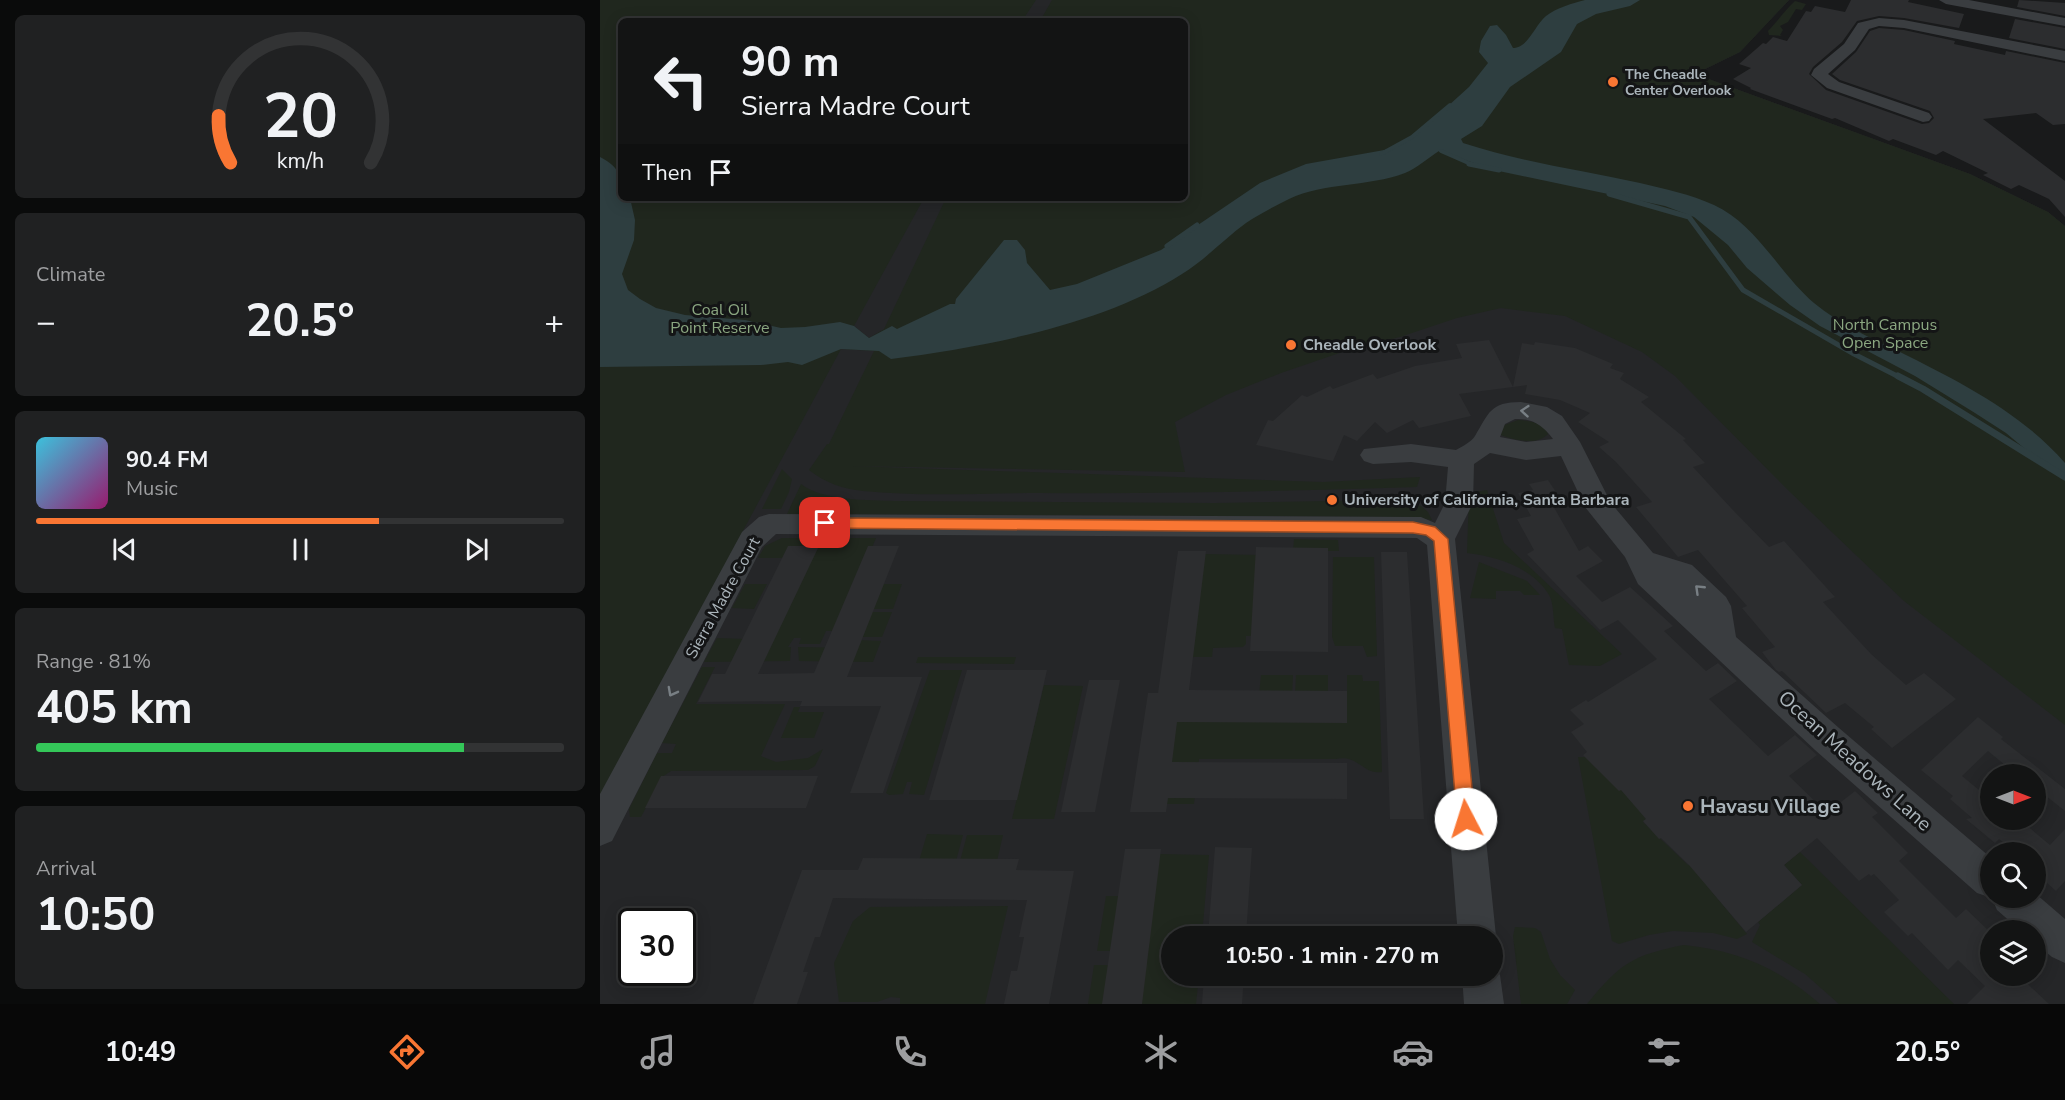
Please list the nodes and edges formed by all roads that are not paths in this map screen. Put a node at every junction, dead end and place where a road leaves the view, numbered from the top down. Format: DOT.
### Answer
graph roads {
  1 [pos="1946,0"];
  2 [pos="1993,4"];
  3 [pos="2065,22"];
  4 [pos="1991,43"];
  5 [pos="2065,56"];
  6 [pos="1923,117"];
  7 [pos="1485,442"];
  8 [pos="1568,445"];
  9 [pos="1373,455"];
  10 [pos="1461,460"];
  11 [pos="1441,539"];
  12 [pos="600,829"];
  13 [pos="1980,871"];
  14 [pos="2023,908"];
  15 [pos="1476,926"];
  16 [pos="2065,944"];
  17 [pos="1482,986"];
  18 [pos="1484,1004"];
  1 -- 2 [label="street"];
  2 -- 3 [label="street"];
  2 -- 4 [label="street"];
  4 -- 5 [label="street"];
  4 -- 6 [label="street"];
  7 -- 8 [label="street"];
  8 -- 7 [label="street, Ocean Meadows Lane, one-way"];
  7 -- 10 [label="street, Ocean Meadows Lane"];
  8 -- 13 [label="street, Ocean Meadows Lane"];
  9 -- 10 [label="street"];
  10 -- 11 [label="street"];
  11 -- 12 [label="street, Sierra Madre Court, one-way"];
  11 -- 15 [label="street"];
  14 -- 16 [label="street"];
  17 -- 18 [label="street"];
}
